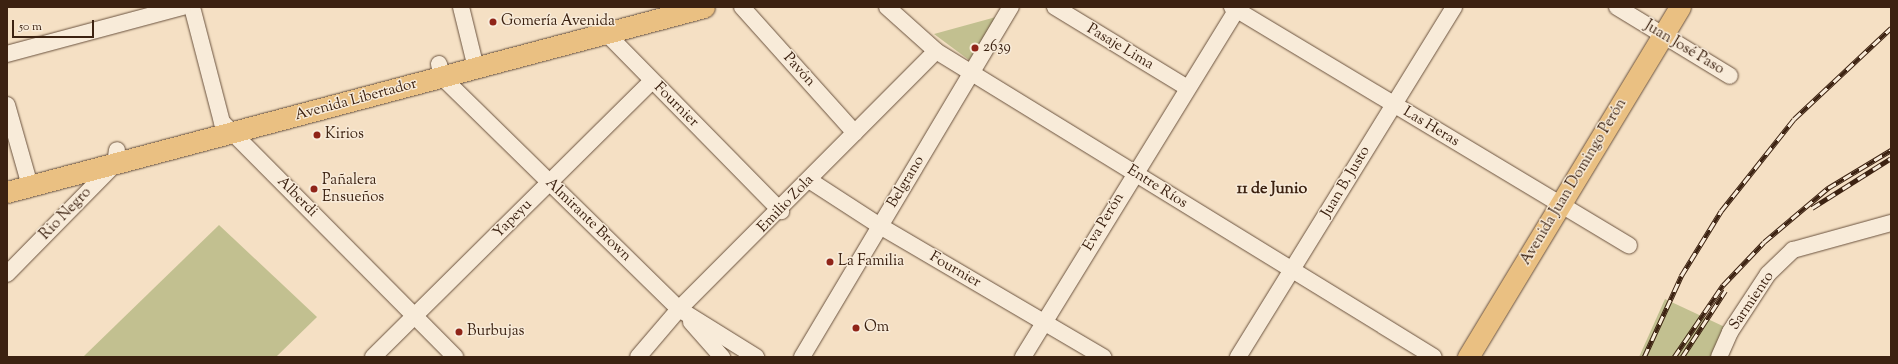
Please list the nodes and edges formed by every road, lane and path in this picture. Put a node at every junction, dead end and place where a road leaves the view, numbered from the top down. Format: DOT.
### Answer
graph roads {
  1 [pos="183,7"];
  2 [pos="192,7"];
  3 [pos="461,7"];
  4 [pos="653,7"];
  5 [pos="704,7"];
  6 [pos="742,7"];
  7 [pos="887,7"];
  8 [pos="1011,7"];
  9 [pos="1055,7"];
  10 [pos="1454,7"];
  11 [pos="1617,7"];
  12 [pos="1668,7"];
  13 [pos="1680,7"];
  14 [pos="1235,8"];
  15 [pos="1659,32"];
  16 [pos="606,33"];
  17 [pos="936,51"];
  18 [pos="7,54"];
  19 [pos="474,61"];
  20 [pos="441,70"];
  21 [pos="971,73"];
  22 [pos="1730,76"];
  23 [pos="652,81"];
  24 [pos="1186,87"];
  25 [pos="7,105"];
  26 [pos="1394,105"];
  27 [pos="227,127"];
  28 [pos="856,133"];
  29 [pos="116,157"];
  30 [pos="1134,173"];
  31 [pos="21,180"];
  32 [pos="809,180"];
  33 [pos="550,182"];
  34 [pos="7,192"];
  35 [pos="1556,202"];
  36 [pos="781,211"];
  37 [pos="1891,223"];
  38 [pos="880,226"];
  39 [pos="1629,246"];
  40 [pos="1293,270"];
  41 [pos="7,274"];
  42 [pos="679,309"];
  43 [pos="415,316"];
  44 [pos="1044,321"];
  45 [pos="373,357"];
  46 [pos="455,357"];
  47 [pos="638,357"];
  48 [pos="722,357"];
  49 [pos="756,357"];
  50 [pos="802,357"];
  51 [pos="1023,357"];
  52 [pos="1103,357"];
  53 [pos="1238,357"];
  54 [pos="1434,357"];
  55 [pos="1457,357"];
  56 [pos="1468,357"];
  57 [pos="1719,357"];
  1 -- 18 [label="street"];
  2 -- 27 [label="street"];
  3 -- 19 [label="street"];
  4 -- 19 [label="main road, Avenida Libertador"];
  5 -- 16 [label="main road, Avenida Libertador"];
  6 -- 28 [label="street, Pavón"];
  7 -- 17 [label="street, Entre Ríos"];
  8 -- 21 [label="street, Belgrano"];
  9 -- 24 [label="street, Pasaje Lima"];
  10 -- 26 [label="street, Juan B. Justo"];
  11 -- 15 [label="street, Juan José Paso"];
  12 -- 15 [label="main road, Avenida Juan Domingo Perón"];
  13 -- 15 [label="main road, Avenida Juan Domingo Perón"];
  14 -- 24 [label="street, Eva Perón"];
  14 -- 26 [label="street, Las Heras"];
  15 -- 22 [label="street, Juan José Paso"];
  15 -- 35 [label="main road, Avenida Juan Domingo Perón"];
  16 -- 19 [label="main road, Avenida Libertador"];
  16 -- 23 [label="street, Fournier"];
  17 -- 21 [label="street, Entre Ríos"];
  17 -- 28 [label="street, Emilio Zola"];
  19 -- 20 [label="main road, Avenida Libertador"];
  20 -- 27 [label="main road, Avenida Libertador"];
  20 -- 33 [label="street, Almirante Brown"];
  21 -- 30 [label="street, Entre Ríos"];
  21 -- 38 [label="street, Belgrano"];
  23 -- 33 [label="street, Yapeyu"];
  23 -- 36 [label="street, Fournier"];
  24 -- 30 [label="street, Eva Perón"];
  25 -- 31 [label="street"];
  26 -- 35 [label="street, Las Heras"];
  26 -- 40 [label="street, Juan B. Justo"];
  27 -- 29 [label="main road, Avenida Libertador"];
  27 -- 43 [label="street, Alberdi"];
  28 -- 32 [label="street, Emilio Zola"];
  29 -- 31 [label="main road, Avenida Libertador"];
  29 -- 41 [label="street, Rio Negro"];
  30 -- 40 [label="street, Entre Ríos"];
  30 -- 44 [label="street, Eva Perón"];
  31 -- 34 [label="main road, Avenida Libertador"];
  32 -- 36 [label="street, Emilio Zola"];
  32 -- 38 [label="street, Fournier"];
  33 -- 42 [label="street, Almirante Brown"];
  33 -- 43 [label="street, Yapeyu"];
  35 -- 39 [label="street, Las Heras"];
  35 -- 55 [label="main road, Avenida Juan Domingo Perón"];
  35 -- 56 [label="main road, Avenida Juan Domingo Perón"];
  36 -- 42 [label="street, Emilio Zola"];
  37 -- 57 [label="street, Sarmiento"];
  38 -- 44 [label="street, Fournier"];
  38 -- 50 [label="street, Belgrano"];
  40 -- 53 [label="street, Juan B. Justo"];
  40 -- 54 [label="street, Entre Ríos"];
  42 -- 47 [label="street, Emilio Zola"];
  42 -- 48 [label="street"];
  42 -- 49 [label="street, Almirante Brown"];
  43 -- 45 [label="street, Yapeyu"];
  43 -- 46 [label="street, Alberdi"];
  44 -- 51 [label="street, Eva Perón"];
  44 -- 52 [label="street, Fournier"];
}
